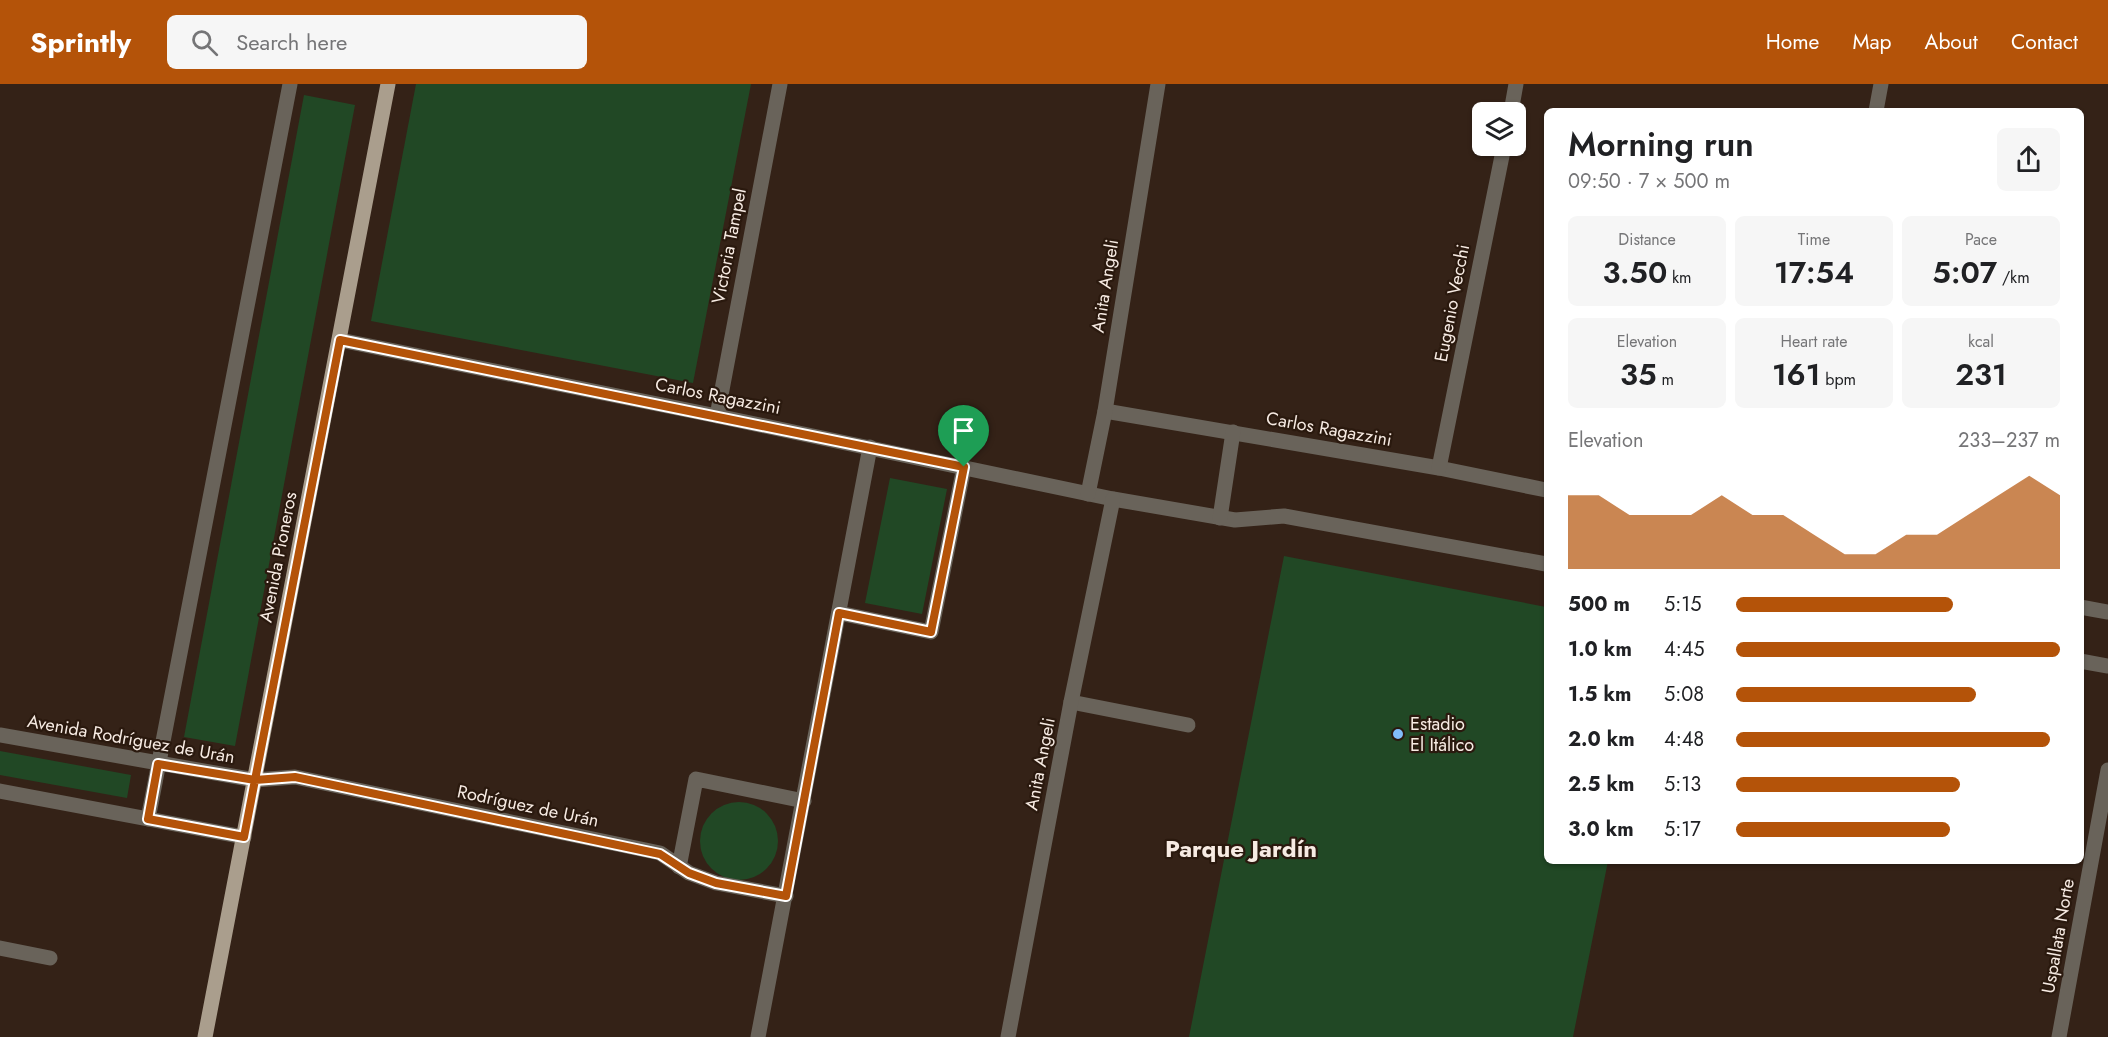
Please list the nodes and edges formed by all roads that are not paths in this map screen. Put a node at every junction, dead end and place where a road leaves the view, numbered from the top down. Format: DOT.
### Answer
graph roads {
  1 [pos="290,84"];
  2 [pos="388,84"];
  3 [pos="780,84"];
  4 [pos="1158,84"];
  5 [pos="1516,84"];
  6 [pos="1881,84"];
  7 [pos="1513,102"];
  8 [pos="1877,108"];
  9 [pos="1502,156"];
  10 [pos="340,340"];
  11 [pos="1105,411"];
  12 [pos="717,416"];
  13 [pos="1233,432"];
  14 [pos="870,447"];
  15 [pos="964,467"];
  16 [pos="1439,468"];
  17 [pos="1544,490"];
  18 [pos="1088,494"];
  19 [pos="1113,499"];
  20 [pos="1227,519"];
  21 [pos="1544,564"];
  22 [pos="2084,608"];
  23 [pos="2108,612"];
  24 [pos="839,613"];
  25 [pos="2084,662"];
  26 [pos="2108,666"];
  27 [pos="1071,702"];
  28 [pos="1188,725"];
  29 [pos="0,735"];
  30 [pos="158,764"];
  31 [pos="2108,770"];
  32 [pos="255,780"];
  33 [pos="0,791"];
  34 [pos="804,801"];
  35 [pos="148,819"];
  36 [pos="244,837"];
  37 [pos="679,867"];
  38 [pos="786,896"];
  39 [pos="0,948"];
  40 [pos="50,958"];
  41 [pos="205,1037"];
  42 [pos="758,1037"];
  43 [pos="1008,1037"];
  44 [pos="2059,1037"];
  1 -- 30 [label="street"];
  2 -- 10 [label="main road, Avenida Pioneros"];
  3 -- 12 [label="street, Victoria Tampel"];
  4 -- 11 [label="street, Anita Angeli"];
  5 -- 7 [label="street"];
  6 -- 8 [label="street"];
  9 -- 16 [label="street, Eugenio Vecchi"];
  10 -- 12 [label="street, Carlos Ragazzini"];
  10 -- 32 [label="main road, Avenida Pioneros"];
  11 -- 13 [label="street, Carlos Ragazzini"];
  11 -- 18 [label="street, Anita Angeli"];
  12 -- 14 [label="street, Carlos Ragazzini"];
  13 -- 16 [label="street, Carlos Ragazzini"];
  13 -- 20 [label="street"];
  14 -- 15 [label="street, Carlos Ragazzini"];
  14 -- 24 [label="street"];
  15 -- 18 [label="street, Carlos Ragazzini"];
  15 -- 24 [label="street"];
  16 -- 17 [label="street, Carlos Ragazzini"];
  18 -- 19 [label="street, Carlos Ragazzini"];
  19 -- 20 [label="street, Carlos Ragazzini"];
  19 -- 27 [label="street, Anita Angeli"];
  20 -- 21 [label="street, Carlos Ragazzini"];
  22 -- 23 [label="street"];
  24 -- 34 [label="street"];
  25 -- 26 [label="street"];
  27 -- 28 [label="street"];
  27 -- 43 [label="street, Anita Angeli"];
  29 -- 30 [label="street, Avenida Rodríguez de Urán"];
  30 -- 32 [label="street, Avenida Rodríguez de Urán"];
  30 -- 35 [label="street"];
  31 -- 44 [label="street, Uspallata Norte"];
  32 -- 36 [label="main road, Avenida Pioneros"];
  32 -- 37 [label="street, Rodríguez de Urán"];
  33 -- 35 [label="street"];
  34 -- 37 [label="street"];
  34 -- 38 [label="street"];
  35 -- 36 [label="street"];
  36 -- 41 [label="main road, Avenida Pioneros"];
  37 -- 38 [label="street, Rodríguez de Urán"];
  38 -- 42 [label="street"];
  39 -- 40 [label="street"];
}
